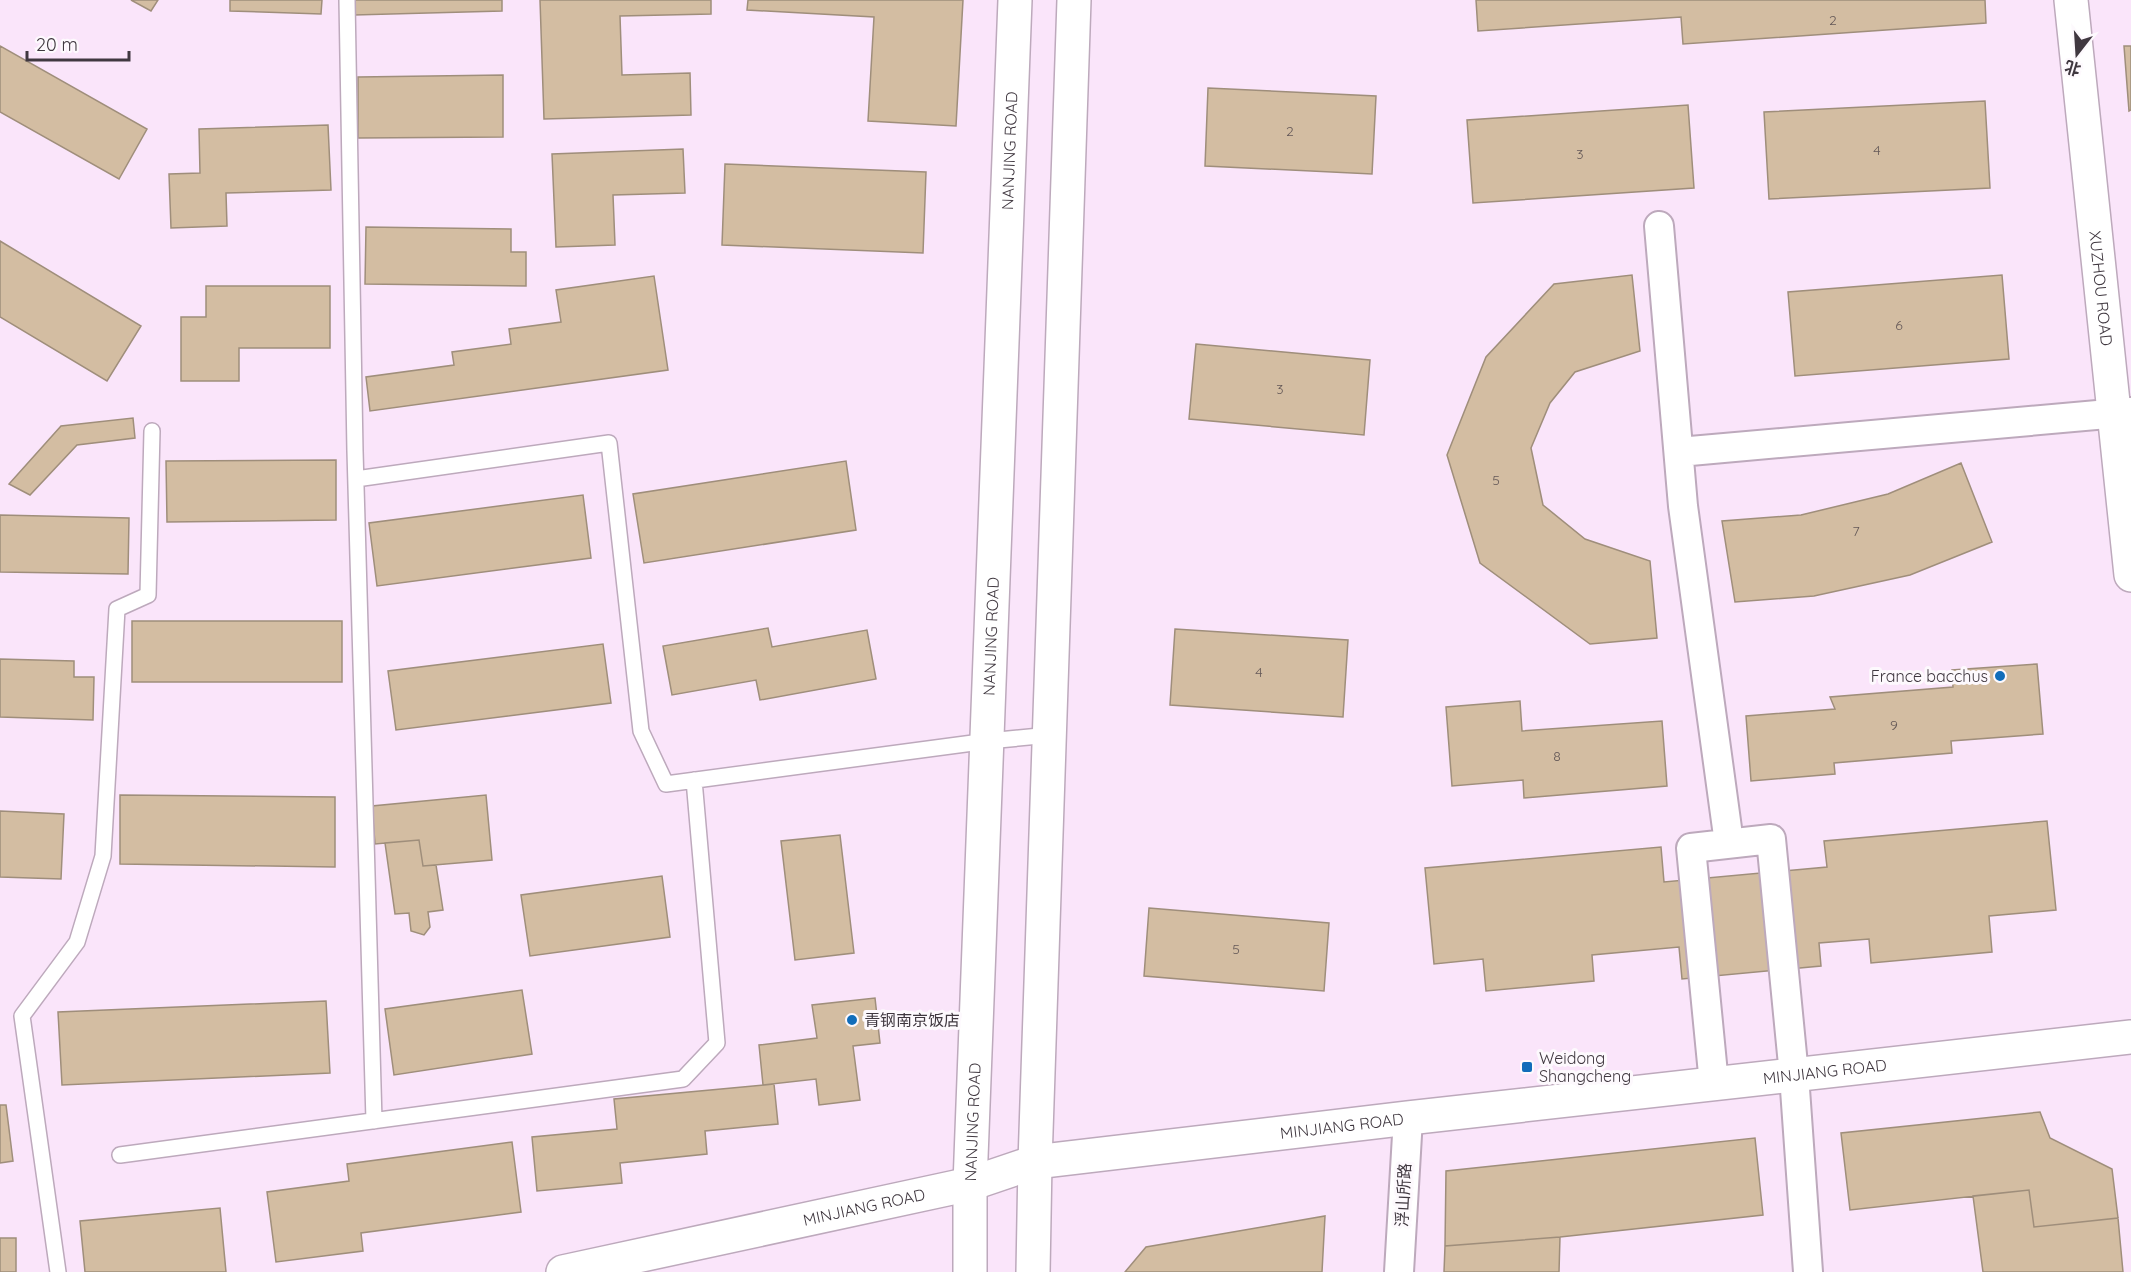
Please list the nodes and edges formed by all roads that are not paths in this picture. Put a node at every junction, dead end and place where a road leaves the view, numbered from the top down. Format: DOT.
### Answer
graph roads {
  1 [pos="347,0"];
  2 [pos="1015,0"];
  3 [pos="1074,0"];
  4 [pos="2071,0"];
  5 [pos="1659,226"];
  6 [pos="2123,413"];
  7 [pos="152,431"];
  8 [pos="1679,452"];
  9 [pos="356,479"];
  10 [pos="2131,575"];
  11 [pos="1050,735"];
  12 [pos="988,741"];
  13 [pos="694,780"];
  14 [pos="1729,843"];
  15 [pos="2131,1037"];
  16 [pos="1794,1075"];
  17 [pos="1714,1084"];
  18 [pos="1408,1118"];
  19 [pos="374,1121"];
  20 [pos="120,1155"];
  21 [pos="1035,1162"];
  22 [pos="970,1184"];
  23 [pos="638,1264"];
  24 [pos="58,1272"];
  25 [pos="563,1272"];
  26 [pos="970,1272"];
  27 [pos="1034,1272"];
  28 [pos="1399,1272"];
  29 [pos="1808,1272"];
  1 -- 9 [label="lane"];
  2 -- 12 [label="main road, NANJING ROAD"];
  3 -- 11 [label="main road"];
  4 -- 6 [label="main road, XUZHOU ROAD"];
  5 -- 8 [label="street"];
  6 -- 8 [label="street"];
  6 -- 10 [label="main road, XUZHOU ROAD"];
  7 -- 24 [label="lane"];
  8 -- 14 [label="street"];
  9 -- 13 [label="lane"];
  9 -- 19 [label="lane"];
  11 -- 12 [label="lane"];
  11 -- 21 [label="main road"];
  12 -- 13 [label="lane"];
  12 -- 22 [label="main road, NANJING ROAD"];
  13 -- 19 [label="lane"];
  14 -- 16 [label="street"];
  14 -- 17 [label="street"];
  15 -- 16 [label="main road, MINJIANG ROAD"];
  16 -- 17 [label="main road, MINJIANG ROAD"];
  16 -- 29 [label="street"];
  17 -- 18 [label="main road, MINJIANG ROAD"];
  18 -- 21 [label="main road, MINJIANG ROAD"];
  18 -- 28 [label="street, 浮山所路"];
  19 -- 20 [label="lane"];
  21 -- 22 [label="main road, MINJIANG ROAD"];
  21 -- 27 [label="main road"];
  22 -- 23 [label="main road, MINJIANG ROAD"];
  22 -- 26 [label="main road, NANJING ROAD"];
  23 -- 25 [label="main road, MINJIANG ROAD"];
}
